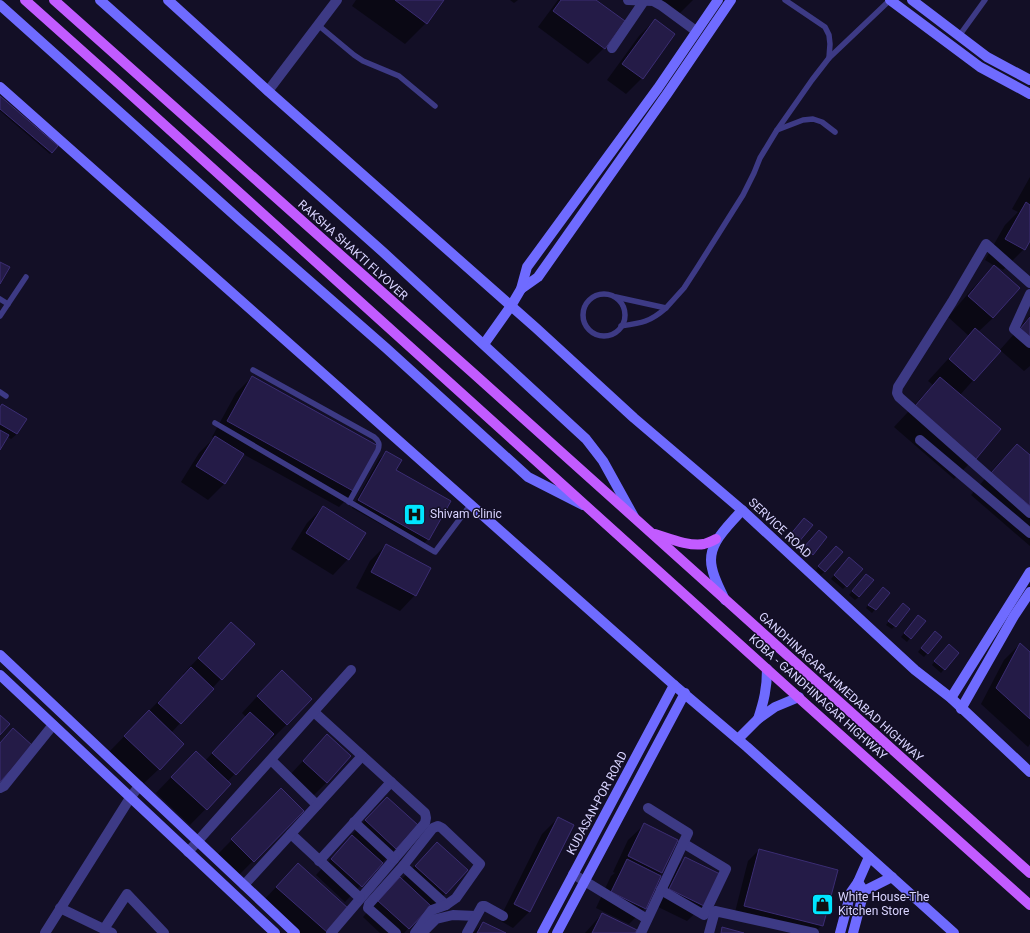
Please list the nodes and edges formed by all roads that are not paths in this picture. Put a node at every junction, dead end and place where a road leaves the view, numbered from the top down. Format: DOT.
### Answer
graph roads {
  1 [pos="25,0"];
  2 [pos="54,0"];
  3 [pos="100,0"];
  4 [pos="168,0"];
  5 [pos="336,0"];
  6 [pos="628,0"];
  7 [pos="718,0"];
  8 [pos="731,0"];
  9 [pos="785,0"];
  10 [pos="890,0"];
  11 [pos="912,0"];
  12 [pos="985,0"];
  13 [pos="644,1"];
  14 [pos="0,5"];
  15 [pos="318,25"];
  16 [pos="696,31"];
  17 [pos="959,36"];
  18 [pos="612,48"];
  19 [pos="829,58"];
  20 [pos="1030,80"];
  21 [pos="0,87"];
  22 [pos="268,91"];
  23 [pos="1030,94"];
  24 [pos="435,106"];
  25 [pos="777,130"];
  26 [pos="835,132"];
  27 [pos="26,277"];
  28 [pos="1030,283"];
  29 [pos="521,289"];
  30 [pos="1030,294"];
  31 [pos="612,296"];
  32 [pos="0,299"];
  33 [pos="8,304"];
  34 [pos="511,306"];
  35 [pos="666,308"];
  36 [pos="0,316"];
  37 [pos="621,326"];
  38 [pos="1030,343"];
  39 [pos="484,344"];
  40 [pos="253,370"];
  41 [pos="0,392"];
  42 [pos="6,396"];
  43 [pos="215,422"];
  44 [pos="920,440"];
  45 [pos="349,502"];
  46 [pos="471,504"];
  47 [pos="588,508"];
  48 [pos="742,510"];
  49 [pos="1030,513"];
  50 [pos="635,520"];
  51 [pos="649,532"];
  52 [pos="1030,533"];
  53 [pos="716,539"];
  54 [pos="1030,572"];
  55 [pos="1030,592"];
  56 [pos="724,600"];
  57 [pos="1006,610"];
  58 [pos="1014,616"];
  59 [pos="0,655"];
  60 [pos="767,669"];
  61 [pos="351,670"];
  62 [pos="0,675"];
  63 [pos="674,685"];
  64 [pos="684,693"];
  65 [pos="800,697"];
  66 [pos="951,698"];
  67 [pos="962,709"];
  68 [pos="314,712"];
  69 [pos="758,719"];
  70 [pos="53,725"];
  71 [pos="738,739"];
  72 [pos="362,756"];
  73 [pos="271,760"];
  74 [pos="1030,772"];
  75 [pos="624,779"];
  76 [pos="391,782"];
  77 [pos="139,786"];
  78 [pos="635,786"];
  79 [pos="0,788"];
  80 [pos="130,798"];
  81 [pos="317,805"];
  82 [pos="648,808"];
  83 [pos="354,822"];
  84 [pos="291,834"];
  85 [pos="198,841"];
  86 [pos="683,843"];
  87 [pos="188,852"];
  88 [pos="869,857"];
  89 [pos="394,859"];
  90 [pos="319,860"];
  91 [pos="403,866"];
  92 [pos="1030,873"];
  93 [pos="573,874"];
  94 [pos="892,877"];
  95 [pos="584,880"];
  96 [pos="858,882"];
  97 [pos="244,885"];
  98 [pos="660,890"];
  99 [pos="864,892"];
  100 [pos="360,898"];
  101 [pos="446,905"];
  102 [pos="1030,905"];
  103 [pos="60,908"];
  104 [pos="476,916"];
  105 [pos="503,916"];
  106 [pos="647,919"];
  107 [pos="777,929"];
  108 [pos="108,931"];
  109 [pos="45,933"];
  110 [pos="164,933"];
  111 [pos="275,933"];
  112 [pos="295,933"];
  113 [pos="331,933"];
  114 [pos="396,933"];
  115 [pos="415,933"];
  116 [pos="422,933"];
  117 [pos="467,933"];
  118 [pos="542,933"];
  119 [pos="556,933"];
  120 [pos="641,933"];
  121 [pos="709,933"];
  122 [pos="814,933"];
  123 [pos="840,933"];
  124 [pos="853,933"];
  125 [pos="954,933"];
  1 -- 47 [label="main road"];
  2 -- 50 [label="main road, RAKSHA SHAKTI FLYOVER"];
  3 -- 39 [label="street"];
  4 -- 22 [label="street, SERVICE ROAD"];
  5 -- 15 [label="street"];
  6 -- 13 [label="street"];
  7 -- 16 [label="street"];
  8 -- 29 [label="street"];
  9 -- 19 [label="lane"];
  10 -- 19 [label="lane"];
  10 -- 23 [label="street"];
  11 -- 17 [label="street"];
  12 -- 17 [label="lane"];
  13 -- 16 [label="street"];
  13 -- 18 [label="street"];
  14 -- 47 [label="street"];
  15 -- 22 [label="street"];
  15 -- 24 [label="lane"];
  16 -- 29 [label="street"];
  17 -- 20 [label="street"];
  19 -- 25 [label="lane"];
  21 -- 46 [label="street"];
  22 -- 34 [label="street, SERVICE ROAD"];
  25 -- 26 [label="lane"];
  25 -- 35 [label="lane"];
  27 -- 33 [label="lane"];
  28 -- 49 [label="street"];
  29 -- 34 [label="street"];
  30 -- 38 [label="street"];
  31 -- 35 [label="lane"];
  31 -- 37 [label="lane"];
  31 -- 37 [label="lane"];
  32 -- 33 [label="lane"];
  33 -- 36 [label="lane"];
  34 -- 39 [label="street"];
  34 -- 48 [label="street, SERVICE ROAD"];
  35 -- 37 [label="lane"];
  39 -- 50 [label="street"];
  40 -- 45 [label="lane"];
  41 -- 42 [label="lane"];
  43 -- 45 [label="lane"];
  44 -- 52 [label="street"];
  45 -- 46 [label="lane"];
  46 -- 63 [label="street"];
  47 -- 60 [label="main road, KOBA - GANDHINAGAR HIGHWAY"];
  48 -- 53 [label="street"];
  48 -- 66 [label="street, SERVICE ROAD"];
  50 -- 51 [label="main road, GANDHINAGAR-AHMEDABAD HIGHWAY"];
  51 -- 53 [label="main road"];
  51 -- 56 [label="main road, GANDHINAGAR-AHMEDABAD HIGHWAY"];
  53 -- 56 [label="street"];
  54 -- 57 [label="street"];
  55 -- 58 [label="street"];
  56 -- 92 [label="main road, GANDHINAGAR-AHMEDABAD HIGHWAY"];
  57 -- 58 [label="street"];
  57 -- 66 [label="street"];
  58 -- 67 [label="street"];
  59 -- 77 [label="street"];
  60 -- 65 [label="main road, KOBA - GANDHINAGAR HIGHWAY"];
  60 -- 69 [label="street"];
  61 -- 68 [label="street"];
  62 -- 70 [label="street"];
  63 -- 64 [label="street"];
  63 -- 75 [label="street, KUDASAN-POR ROAD"];
  64 -- 71 [label="street"];
  64 -- 78 [label="street"];
  65 -- 69 [label="street"];
  65 -- 102 [label="main road, KOBA - GANDHINAGAR HIGHWAY"];
  66 -- 67 [label="street, SERVICE ROAD"];
  67 -- 74 [label="street, SERVICE ROAD"];
  68 -- 72 [label="street"];
  68 -- 73 [label="street"];
  69 -- 71 [label="street"];
  70 -- 79 [label="street"];
  70 -- 80 [label="street"];
  71 -- 88 [label="street"];
  72 -- 76 [label="street"];
  72 -- 81 [label="street"];
  73 -- 81 [label="street"];
  73 -- 85 [label="street"];
  75 -- 78 [label="street"];
  75 -- 93 [label="street, KUDASAN-POR ROAD"];
  76 -- 83 [label="street"];
  76 -- 89 [label="street"];
  77 -- 80 [label="street"];
  77 -- 85 [label="street"];
  78 -- 95 [label="street"];
  80 -- 87 [label="street"];
  80 -- 103 [label="street"];
  81 -- 84 [label="street"];
  82 -- 86 [label="street"];
  83 -- 89 [label="street"];
  83 -- 90 [label="street"];
  84 -- 90 [label="street"];
  84 -- 97 [label="street"];
  85 -- 87 [label="street"];
  85 -- 97 [label="street"];
  86 -- 98 [label="street"];
  86 -- 98 [label="street"];
  87 -- 111 [label="street"];
  88 -- 94 [label="street"];
  88 -- 96 [label="street"];
  89 -- 100 [label="street"];
  90 -- 100 [label="street"];
  91 -- 101 [label="street"];
  91 -- 101 [label="street"];
  91 -- 114 [label="street"];
  93 -- 95 [label="street"];
  93 -- 118 [label="street, KUDASAN-POR ROAD"];
  94 -- 99 [label="street"];
  94 -- 125 [label="street"];
  95 -- 106 [label="street"];
  95 -- 119 [label="street"];
  96 -- 99 [label="street"];
  96 -- 123 [label="street"];
  97 -- 112 [label="street"];
  98 -- 106 [label="street"];
  99 -- 124 [label="street"];
  100 -- 113 [label="street"];
  101 -- 115 [label="street"];
  103 -- 108 [label="street"];
  103 -- 109 [label="street"];
  104 -- 105 [label="street"];
  104 -- 116 [label="street"];
  104 -- 117 [label="street"];
  106 -- 120 [label="street"];
  107 -- 121 [label="street"];
  107 -- 122 [label="street"];
  108 -- 110 [label="street"];
}
